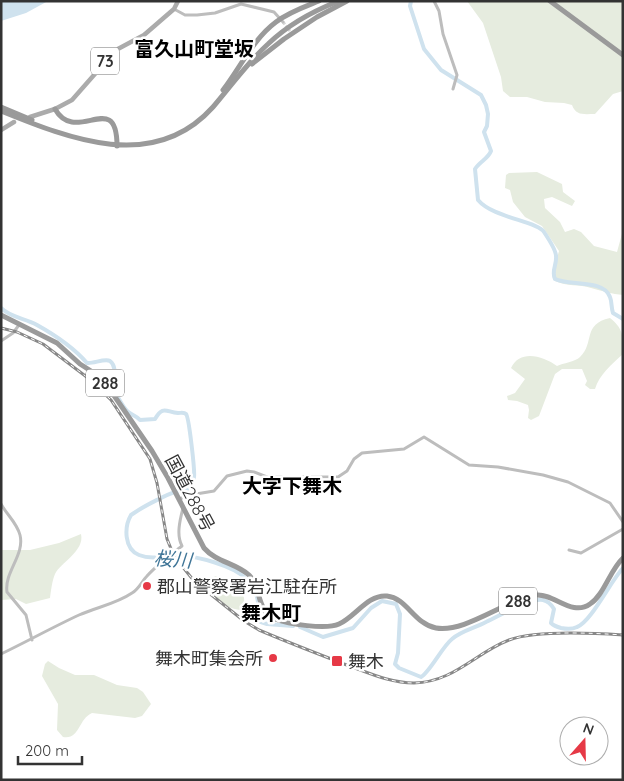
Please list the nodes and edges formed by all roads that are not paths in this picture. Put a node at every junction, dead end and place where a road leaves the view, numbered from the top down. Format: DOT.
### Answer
graph roads {
  1 [pos="178,1"];
  2 [pos="319,1"];
  3 [pos="339,1"];
  4 [pos="347,1"];
  5 [pos="434,1"];
  6 [pos="550,1"];
  7 [pos="174,9"];
  8 [pos="282,20"];
  9 [pos="623,54"];
  10 [pos="453,89"];
  11 [pos="1,107"];
  12 [pos="212,108"];
  13 [pos="55,109"];
  14 [pos="1,111"];
  15 [pos="207,113"];
  16 [pos="30,117"];
  17 [pos="14,122"];
  18 [pos="1,130"];
  19 [pos="117,145"];
  20 [pos="1,315"];
  21 [pos="19,325"];
  22 [pos="1,341"];
  23 [pos="178,498"];
  24 [pos="1,504"];
  25 [pos="183,507"];
  26 [pos="623,522"];
  27 [pos="623,529"];
  28 [pos="568,550"];
  29 [pos="623,558"];
  30 [pos="32,640"];
  31 [pos="1,654"];
  1 -- 7 [label="main road, 73"];
  2 -- 8 [label="highway"];
  3 -- 12 [label="highway"];
  4 -- 12 [label="highway"];
  5 -- 10 [label="street"];
  6 -- 9 [label="highway"];
  7 -- 8 [label="street"];
  7 -- 13 [label="main road, 73"];
  8 -- 15 [label="highway"];
  11 -- 19 [label="highway"];
  12 -- 15 [label="highway"];
  13 -- 16 [label="main road, 73"];
  13 -- 19 [label="highway"];
  14 -- 19 [label="highway"];
  15 -- 19 [label="highway"];
  17 -- 18 [label="main road"];
  20 -- 21 [label="highway, 国道288号 / 288"];
  21 -- 22 [label="street"];
  21 -- 23 [label="highway, 国道288号 / 288"];
  23 -- 25 [label="highway, 国道288号 / 288"];
  23 -- 26 [label="street"];
  24 -- 30 [label="street"];
  25 -- 29 [label="highway, 国道288号 / 288"];
  25 -- 30 [label="street"];
  27 -- 28 [label="street"];
  30 -- 31 [label="street"];
}
